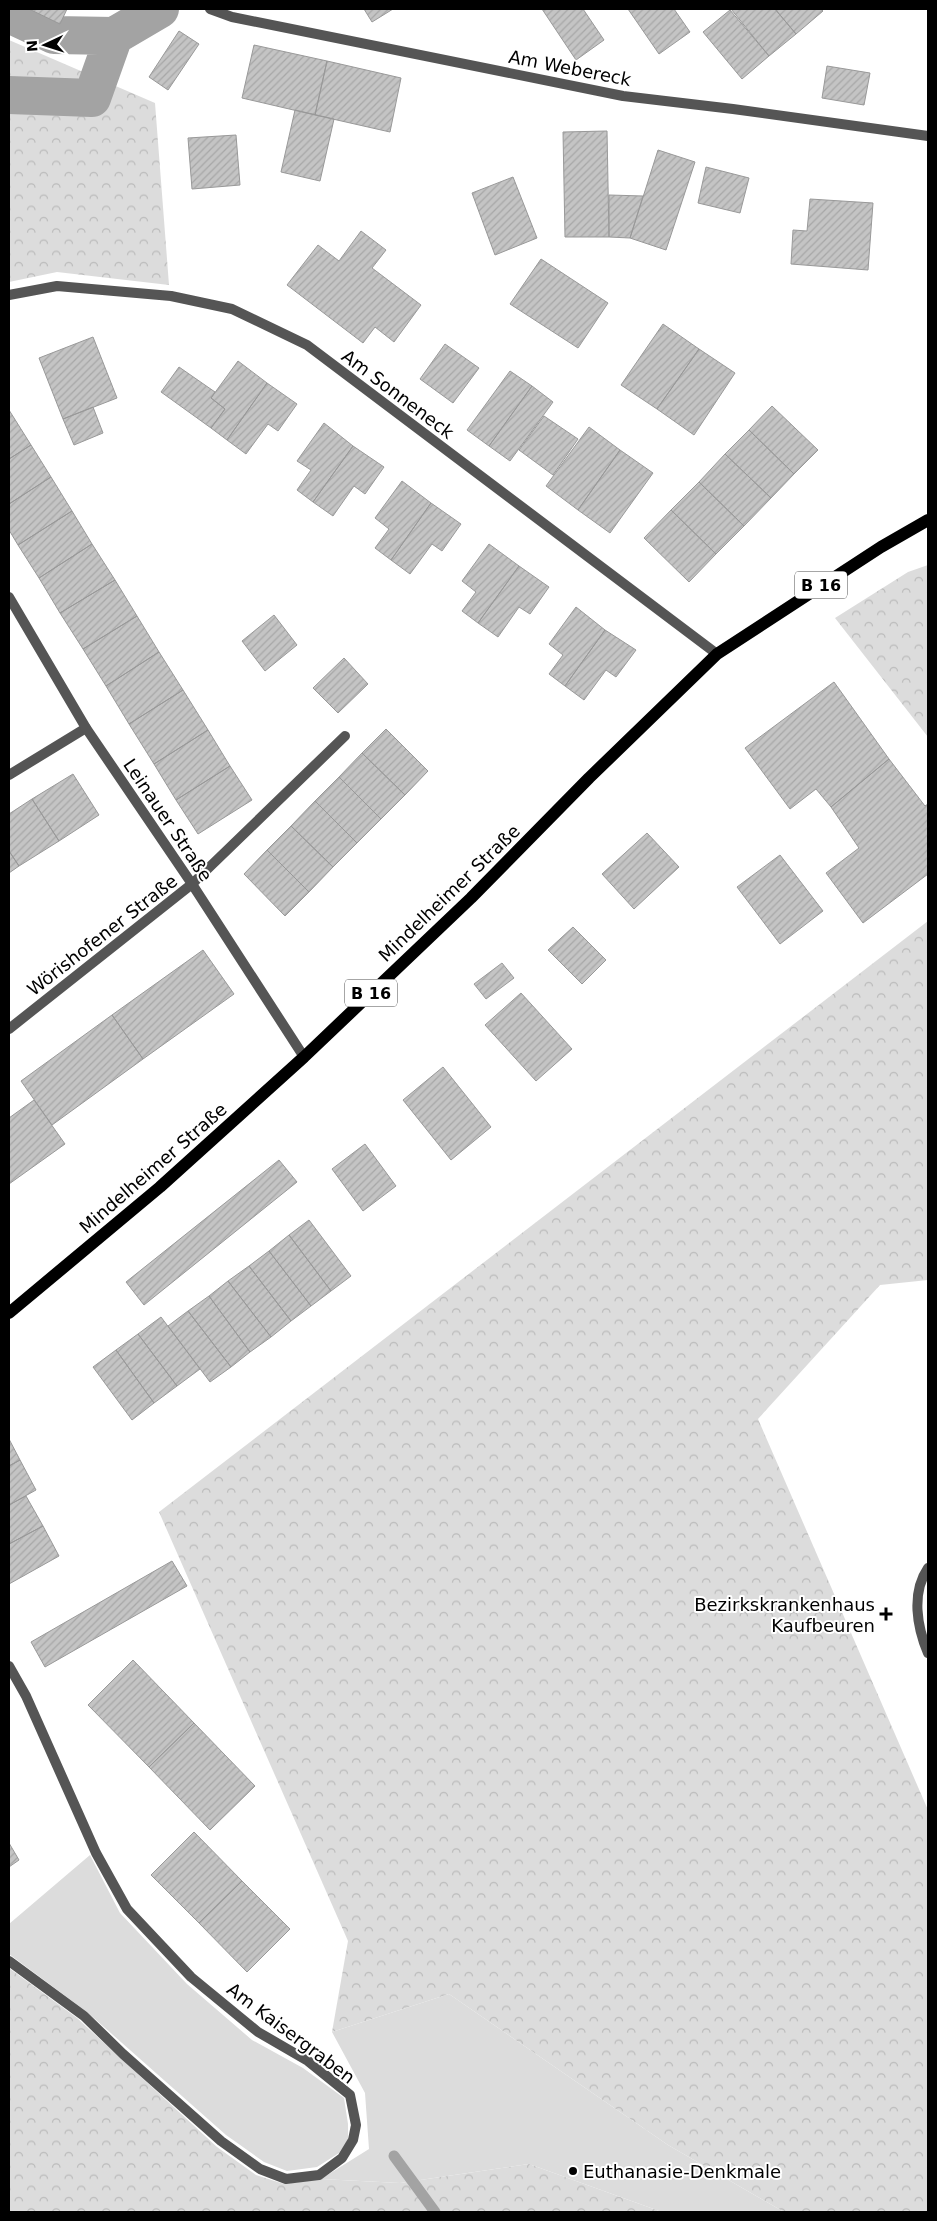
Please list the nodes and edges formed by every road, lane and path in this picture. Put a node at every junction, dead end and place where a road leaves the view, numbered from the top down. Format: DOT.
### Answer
graph roads {
  1 [pos="210,9"];
  2 [pos="928,136"];
  3 [pos="9,295"];
  4 [pos="928,520"];
  5 [pos="9,597"];
  6 [pos="717,654"];
  7 [pos="86,728"];
  8 [pos="345,736"];
  9 [pos="9,775"];
  10 [pos="192,884"];
  11 [pos="9,1029"];
  12 [pos="304,1058"];
  13 [pos="9,1313"];
  14 [pos="928,1568"];
  15 [pos="928,1654"];
  16 [pos="9,1666"];
  17 [pos="9,1962"];
  1 -- 2 [label="street, Am Webereck"];
  3 -- 6 [label="street, Am Sonneneck"];
  4 -- 6 [label="main road, Mindelheimer Straße / B 16"];
  5 -- 7 [label="street, Leinauer Straße"];
  6 -- 12 [label="main road, Mindelheimer Straße / B 16"];
  7 -- 9 [label="street"];
  7 -- 10 [label="street, Leinauer Straße"];
  8 -- 10 [label="street, Wörishofener Straße"];
  10 -- 11 [label="street, Wörishofener Straße"];
  10 -- 12 [label="street, Leinauer Straße"];
  12 -- 13 [label="main road, Mindelheimer Straße / B 16"];
  14 -- 15 [label="street"];
  16 -- 17 [label="street, Am Kaisergraben"];
}
